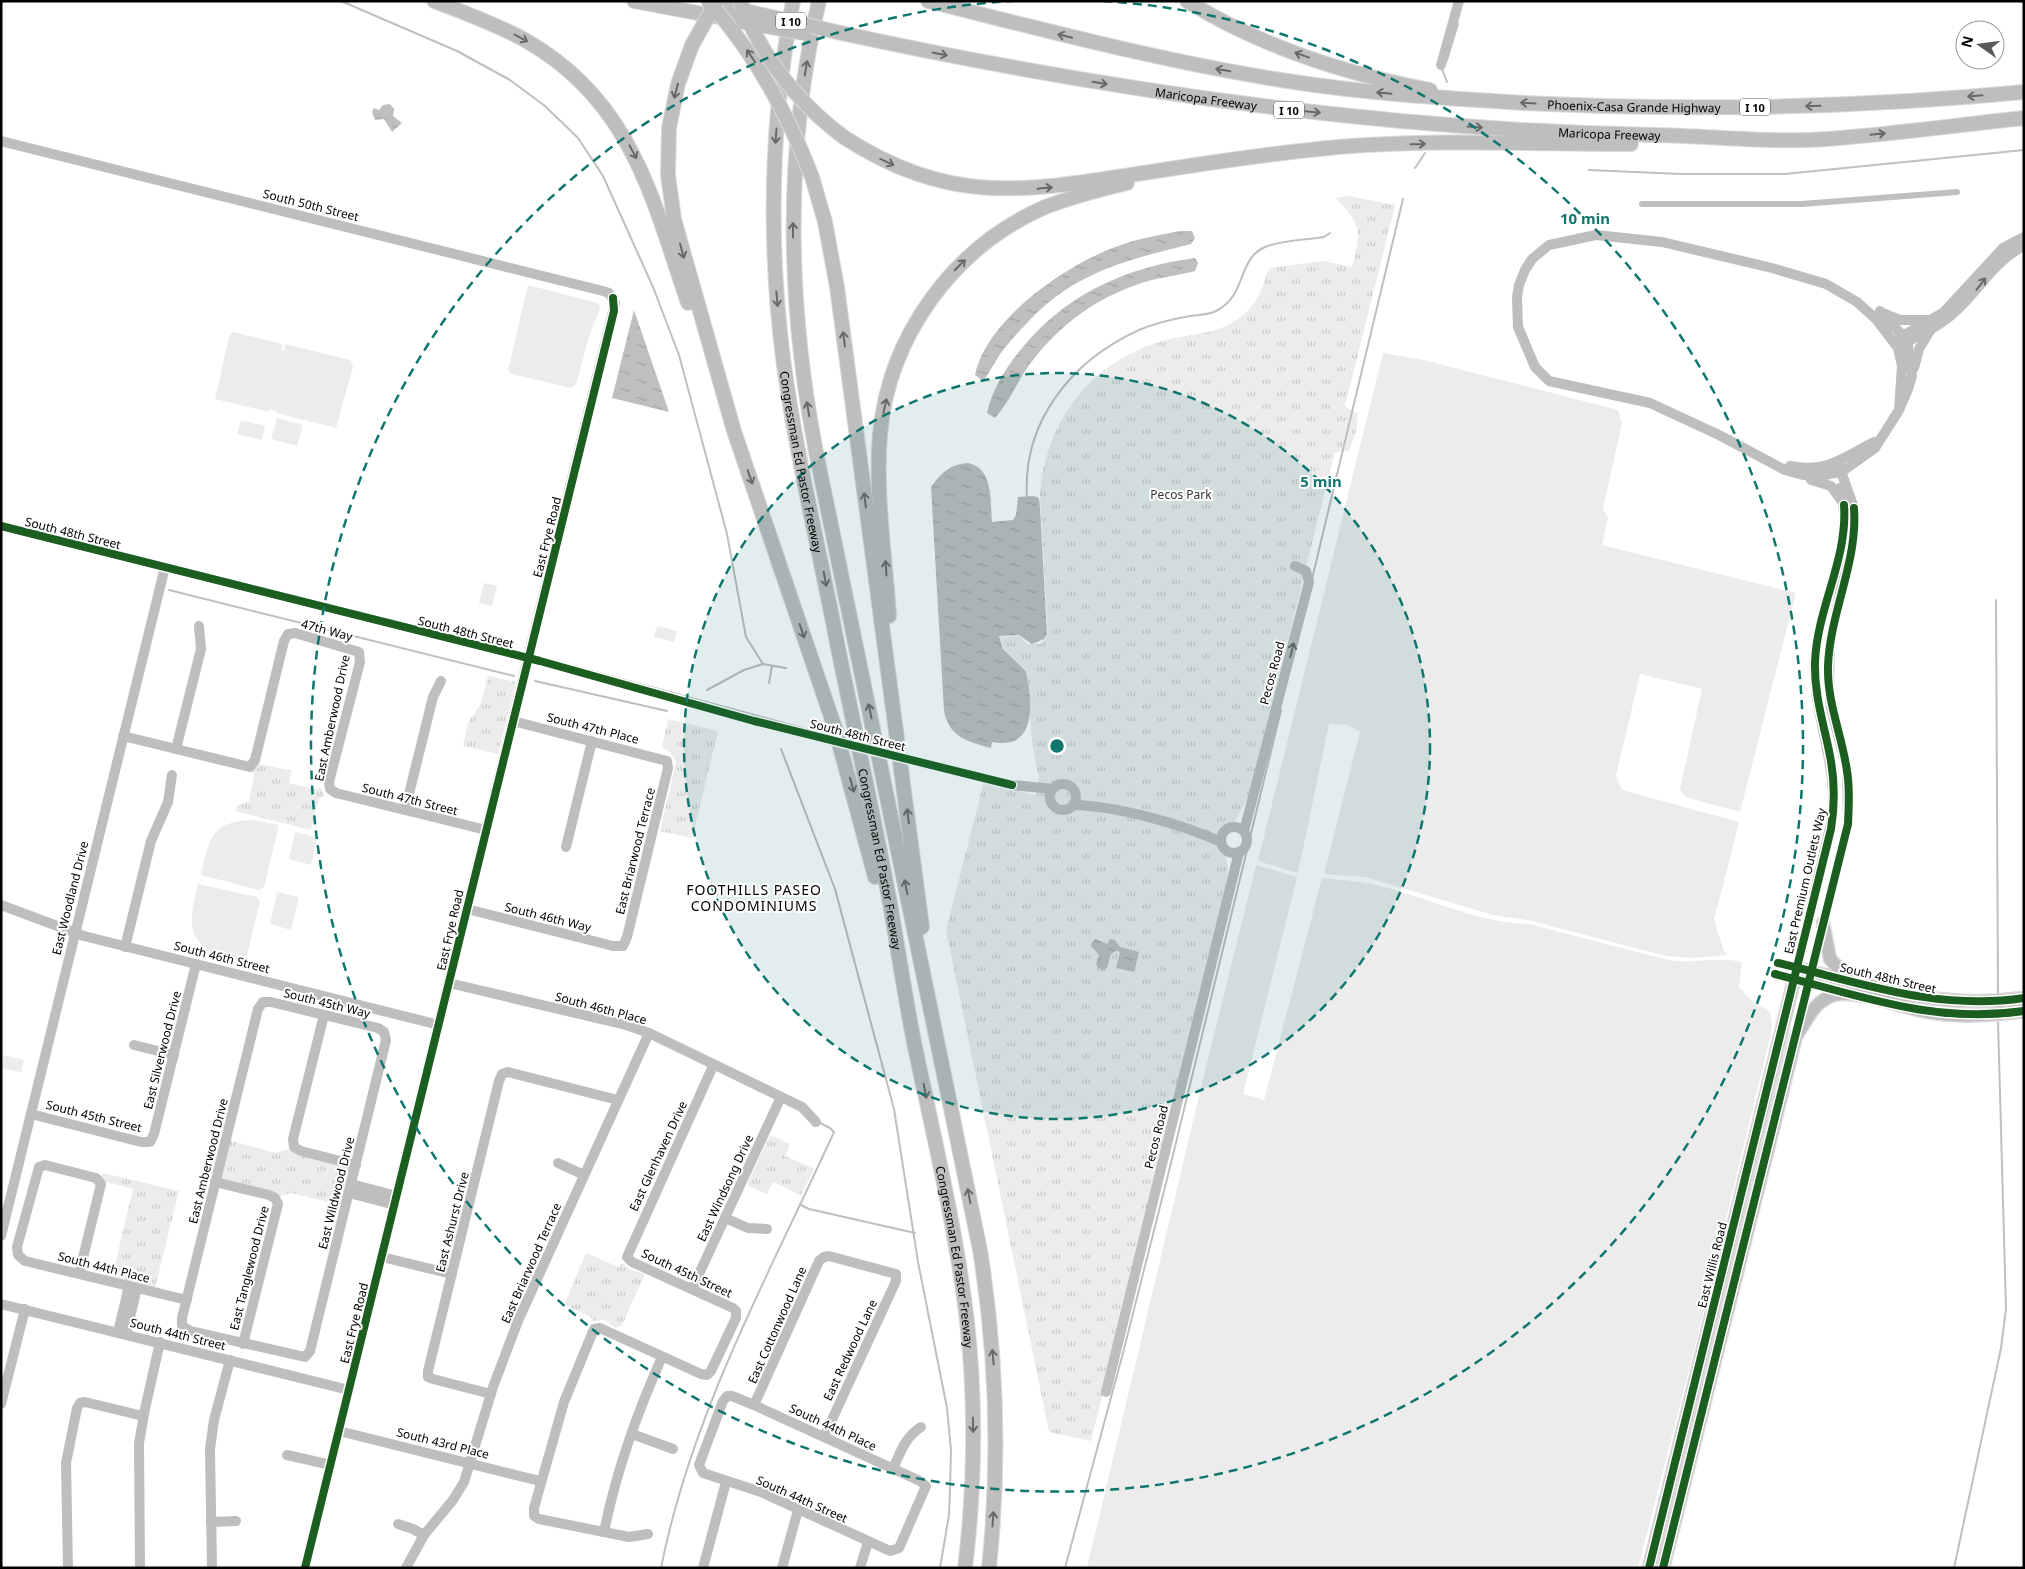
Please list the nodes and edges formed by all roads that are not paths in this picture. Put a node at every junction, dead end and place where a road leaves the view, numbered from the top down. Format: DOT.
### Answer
graph roads {
  1 [pos="434,1"];
  2 [pos="634,1"];
  3 [pos="709,1"];
  4 [pos="717,1"];
  5 [pos="793,1"];
  6 [pos="928,1"];
  7 [pos="935,1"];
  8 [pos="1187,1"];
  9 [pos="1200,1"];
  10 [pos="1459,1"];
  11 [pos="819,3"];
  12 [pos="951,7"];
  13 [pos="740,11"];
  14 [pos="1254,35"];
  15 [pos="1441,65"];
  16 [pos="2024,92"];
  17 [pos="1485,100"];
  18 [pos="2024,118"];
  19 [pos="1742,138"];
  20 [pos="1,141"];
  21 [pos="1248,158"];
  22 [pos="2024,237"];
  23 [pos="2024,246"];
  24 [pos="613,298"];
  25 [pos="1856,302"];
  26 [pos="1880,311"];
  27 [pos="1944,312"];
  28 [pos="1932,329"];
  29 [pos="1900,342"];
  30 [pos="1912,376"];
  31 [pos="1899,410"];
  32 [pos="734,431"];
  33 [pos="1880,440"];
  34 [pos="1868,453"];
  35 [pos="1772,462"];
  36 [pos="1837,468"];
  37 [pos="1785,470"];
  38 [pos="1849,506"];
  39 [pos="1,526"];
  40 [pos="1295,566"];
  41 [pos="165,567"];
  42 [pos="199,626"];
  43 [pos="359,652"];
  44 [pos="529,658"];
  45 [pos="441,681"];
  46 [pos="1831,708"];
  47 [pos="1819,710"];
  48 [pos="513,721"];
  49 [pos="896,721"];
  50 [pos="123,736"];
  51 [pos="592,741"];
  52 [pos="176,749"];
  53 [pos="667,761"];
  54 [pos="172,775"];
  55 [pos="1012,785"];
  56 [pos="330,789"];
  57 [pos="1053,789"];
  58 [pos="1075,793"];
  59 [pos="1253,794"];
  60 [pos="1051,801"];
  61 [pos="1073,806"];
  62 [pos="1105,808"];
  63 [pos="405,810"];
  64 [pos="486,830"];
  65 [pos="1244,831"];
  66 [pos="1226,834"];
  67 [pos="1828,842"];
  68 [pos="1843,845"];
  69 [pos="566,847"];
  70 [pos="1228,851"];
  71 [pos="1239,852"];
  72 [pos="1230,888"];
  73 [pos="1,906"];
  74 [pos="467,909"];
  75 [pos="1824,923"];
  76 [pos="75,933"];
  77 [pos="623,946"];
  78 [pos="125,947"];
  79 [pos="1778,963"];
  80 [pos="196,964"];
  81 [pos="1796,973"];
  82 [pos="1775,974"];
  83 [pos="1810,977"];
  84 [pos="449,983"];
  85 [pos="1848,987"];
  86 [pos="2024,998"];
  87 [pos="262,1002"];
  88 [pos="2024,1011"];
  89 [pos="324,1015"];
  90 [pos="439,1024"];
  91 [pos="384,1032"];
  92 [pos="649,1034"];
  93 [pos="1796,1036"];
  94 [pos="938,1038"];
  95 [pos="915,1044"];
  96 [pos="134,1045"];
  97 [pos="174,1055"];
  98 [pos="713,1066"];
  99 [pos="781,1097"];
  100 [pos="618,1100"];
  101 [pos="31,1114"];
  102 [pos="816,1122"];
  103 [pos="150,1142"];
  104 [pos="558,1163"];
  105 [pos="356,1165"];
  106 [pos="584,1175"];
  107 [pos="215,1182"];
  108 [pos="350,1189"];
  109 [pos="396,1200"];
  110 [pos="725,1218"];
  111 [pos="767,1229"];
  112 [pos="1,1236"];
  113 [pos="382,1257"];
  114 [pos="628,1257"];
  115 [pos="79,1274"];
  116 [pos="452,1274"];
  117 [pos="896,1274"];
  118 [pos="133,1287"];
  119 [pos="692,1289"];
  120 [pos="186,1300"];
  121 [pos="1,1304"];
  122 [pos="25,1309"];
  123 [pos="122,1333"];
  124 [pos="160,1342"];
  125 [pos="243,1344"];
  126 [pos="662,1357"];
  127 [pos="230,1360"];
  128 [pos="349,1390"];
  129 [pos="1106,1392"];
  130 [pos="491,1394"];
  131 [pos="1,1404"];
  132 [pos="754,1405"];
  133 [pos="143,1416"];
  134 [pos="921,1427"];
  135 [pos="339,1431"];
  136 [pos="632,1434"];
  137 [pos="824,1437"];
  138 [pos="673,1449"];
  139 [pos="287,1455"];
  140 [pos="470,1463"];
  141 [pos="331,1465"];
  142 [pos="700,1469"];
  143 [pos="893,1469"];
  144 [pos="540,1481"];
  145 [pos="726,1482"];
  146 [pos="798,1510"];
  147 [pos="211,1522"];
  148 [pos="236,1522"];
  149 [pos="398,1524"];
  150 [pos="604,1532"];
  151 [pos="648,1534"];
  152 [pos="424,1535"];
  153 [pos="868,1542"];
  154 [pos="895,1552"];
  155 [pos="68,1568"];
  156 [pos="140,1568"];
  157 [pos="212,1568"];
  158 [pos="306,1568"];
  159 [pos="406,1568"];
  160 [pos="703,1568"];
  161 [pos="782,1568"];
  162 [pos="860,1568"];
  163 [pos="965,1568"];
  164 [pos="989,1568"];
  165 [pos="1650,1568"];
  166 [pos="1663,1568"];
  1 -- 32 [label="highway, one-way"];
  2 -- 13 [label="highway"];
  3 -- 13 [label="highway, Maricopa Freeway / I 10"];
  49 -- 3 [label="highway, one-way, bridge"];
  4 -- 32 [label="highway, one-way, bridge"];
  5 -- 95 [label="highway, Congressman Ed Pastor Freeway, one-way"];
  6 -- 12 [label="highway, I 10"];
  7 -- 12 [label="highway"];
  8 -- 14 [label="highway"];
  9 -- 14 [label="highway"];
  10 -- 15 [label="street"];
  94 -- 11 [label="highway, Congressman Ed Pastor Freeway, one-way"];
  17 -- 12 [label="highway, I 10, one-way"];
  13 -- 19 [label="highway, Maricopa Freeway / I 10, one-way, bridge"];
  13 -- 21 [label="highway, one-way, bridge"];
  17 -- 14 [label="highway, one-way"];
  16 -- 17 [label="highway, Phoenix-Casa Grande Highway / I 10, one-way"];
  19 -- 18 [label="highway, I 10, one-way"];
  21 -- 19 [label="highway, one-way"];
  20 -- 24 [label="street, South 50th Street"];
  49 -- 21 [label="highway, one-way"];
  22 -- 27 [label="street"];
  28 -- 23 [label="street, one-way"];
  24 -- 44 [label="street, East Frye Road"];
  25 -- 26 [label="street"];
  25 -- 29 [label="street"];
  25 -- 35 [label="street"];
  26 -- 27 [label="street"];
  26 -- 29 [label="street"];
  27 -- 29 [label="street"];
  28 -- 29 [label="street"];
  28 -- 30 [label="street"];
  29 -- 30 [label="street"];
  29 -- 31 [label="street"];
  30 -- 31 [label="street"];
  31 -- 33 [label="street"];
  32 -- 95 [label="highway, one-way"];
  33 -- 34 [label="street"];
  33 -- 36 [label="street"];
  34 -- 36 [label="street"];
  34 -- 38 [label="street"];
  35 -- 36 [label="street"];
  35 -- 37 [label="street"];
  36 -- 37 [label="street"];
  36 -- 38 [label="street, East Premium Outlets Way"];
  37 -- 38 [label="street"];
  38 -- 46 [label="street, East Premium Outlets Way"];
  38 -- 47 [label="street, East Premium Outlets Way"];
  39 -- 41 [label="street, South 48th Street"];
  59 -- 40 [label="street, Pecos Road, one-way"];
  41 -- 44 [label="street, South 48th Street"];
  41 -- 50 [label="street, East Woodland Drive"];
  42 -- 52 [label="street"];
  43 -- 52 [label="street, 47th Way"];
  43 -- 56 [label="street, East Amberwood Drive"];
  44 -- 48 [label="street, East Frye Road"];
  44 -- 55 [label="street, South 48th Street, bridge"];
  45 -- 63 [label="street"];
  46 -- 47 [label="street"];
  46 -- 68 [label="street, East Premium Outlets Way"];
  47 -- 67 [label="street, East Premium Outlets Way"];
  48 -- 51 [label="street, South 47th Place"];
  48 -- 64 [label="street, East Frye Road"];
  94 -- 49 [label="highway, one-way"];
  50 -- 52 [label="street"];
  50 -- 76 [label="street, East Woodland Drive"];
  51 -- 53 [label="street, South 47th Place"];
  51 -- 69 [label="street"];
  53 -- 77 [label="street, East Briarwood Terrace"];
  54 -- 78 [label="street"];
  55 -- 57 [label="street, South 48th Street"];
  55 -- 60 [label="street, South 48th Street"];
  56 -- 63 [label="street, South 47th Street"];
  57 -- 58 [label="street"];
  57 -- 60 [label="street"];
  58 -- 61 [label="street"];
  58 -- 62 [label="street"];
  59 -- 65 [label="street, Pecos Road"];
  59 -- 66 [label="street, Pecos Road"];
  60 -- 61 [label="street"];
  61 -- 62 [label="street"];
  62 -- 66 [label="street"];
  63 -- 64 [label="street, South 47th Street"];
  64 -- 74 [label="street, East Frye Road"];
  65 -- 66 [label="street"];
  65 -- 71 [label="street, Pecos Road"];
  66 -- 70 [label="street"];
  67 -- 68 [label="street"];
  67 -- 81 [label="street, East Premium Outlets Way"];
  68 -- 75 [label="street, East Premium Outlets Way"];
  70 -- 71 [label="street"];
  70 -- 72 [label="street, Pecos Road"];
  71 -- 72 [label="street, Pecos Road"];
  72 -- 129 [label="street, Pecos Road"];
  73 -- 76 [label="street, South 46th Street"];
  74 -- 77 [label="street, South 46th Way"];
  74 -- 84 [label="street, East Frye Road"];
  75 -- 83 [label="street, East Premium Outlets Way"];
  75 -- 85 [label="main road"];
  76 -- 78 [label="street, South 46th Street"];
  76 -- 101 [label="street, East Woodland Drive"];
  78 -- 80 [label="street, South 46th Street"];
  79 -- 81 [label="street, South 48th Street"];
  80 -- 90 [label="street, South 46th Street"];
  80 -- 97 [label="street, East Silverwood Drive"];
  81 -- 82 [label="street, South 48th Street"];
  81 -- 83 [label="main road, South 48th Street"];
  81 -- 165 [label="main road, East Willis Road"];
  83 -- 85 [label="main road, South 48th Street"];
  83 -- 93 [label="street, East Willis Road"];
  84 -- 90 [label="street, East Frye Road"];
  84 -- 92 [label="street, South 46th Place"];
  85 -- 86 [label="main road, South 48th Street"];
  85 -- 88 [label="main road, South 48th Street"];
  85 -- 93 [label="main road"];
  87 -- 89 [label="street, South 45th Way"];
  87 -- 107 [label="street, East Amberwood Drive"];
  89 -- 91 [label="street, South 45th Way"];
  89 -- 105 [label="street"];
  90 -- 109 [label="street, East Frye Road"];
  91 -- 105 [label="street, East Wildwood Drive"];
  92 -- 98 [label="street, South 46th Place"];
  92 -- 100 [label="street, East Briarwood Terrace"];
  93 -- 166 [label="main road, East Willis Road"];
  164 -- 94 [label="highway, Congressman Ed Pastor Freeway, one-way"];
  95 -- 163 [label="highway, Congressman Ed Pastor Freeway, one-way"];
  96 -- 97 [label="street"];
  97 -- 103 [label="street, East Silverwood Drive"];
  98 -- 99 [label="street, South 46th Place"];
  98 -- 114 [label="street, East Glenhaven Drive"];
  99 -- 102 [label="street, South 46th Place"];
  99 -- 110 [label="street, East Windsong Drive"];
  100 -- 106 [label="street, East Briarwood Terrace"];
  100 -- 116 [label="street, East Ashurst Drive"];
  101 -- 103 [label="street, South 45th Street"];
  101 -- 112 [label="street, East Woodland Drive"];
  104 -- 106 [label="street"];
  105 -- 108 [label="street, East Wildwood Drive"];
  106 -- 130 [label="street, East Briarwood Terrace"];
  107 -- 120 [label="street, East Amberwood Drive"];
  107 -- 125 [label="street, East Tanglewood Drive"];
  108 -- 109 [label="street"];
  108 -- 125 [label="street, East Wildwood Drive"];
  109 -- 113 [label="street, East Frye Road"];
  110 -- 111 [label="street"];
  110 -- 119 [label="street, East Windsong Drive"];
  113 -- 116 [label="street"];
  113 -- 128 [label="street, East Frye Road"];
  114 -- 119 [label="street, South 45th Street"];
  115 -- 115 [label="street, South 44th Place"];
  115 -- 118 [label="street, South 44th Place"];
  116 -- 130 [label="street, East Ashurst Drive"];
  117 -- 132 [label="street, East Cottonwood Lane"];
  117 -- 137 [label="street, East Redwood Lane"];
  118 -- 120 [label="street, South 44th Place"];
  118 -- 123 [label="street"];
  119 -- 126 [label="street, South 45th Street"];
  120 -- 125 [label="street, East Amberwood Drive"];
  121 -- 122 [label="street, South 44th Street"];
  122 -- 123 [label="street, South 44th Street"];
  122 -- 131 [label="street"];
  123 -- 124 [label="street, South 44th Street"];
  124 -- 127 [label="street, South 44th Street"];
  124 -- 133 [label="street"];
  126 -- 136 [label="street"];
  126 -- 144 [label="street"];
  127 -- 128 [label="street, South 44th Street"];
  127 -- 147 [label="street"];
  128 -- 135 [label="street, East Frye Road"];
  130 -- 140 [label="street, East Briarwood Terrace"];
  132 -- 137 [label="street, South 44th Place"];
  132 -- 142 [label="street, South 44th Place"];
  133 -- 155 [label="street"];
  133 -- 156 [label="street"];
  134 -- 143 [label="street"];
  135 -- 140 [label="street, South 43rd Place"];
  135 -- 141 [label="street, East Frye Road"];
  136 -- 138 [label="street"];
  136 -- 150 [label="street"];
  137 -- 143 [label="street, South 44th Place"];
  139 -- 141 [label="street"];
  140 -- 144 [label="street, South 43rd Place"];
  140 -- 152 [label="street, East Briarwood Terrace"];
  141 -- 158 [label="street, East Frye Road"];
  142 -- 145 [label="street, South 44th Street"];
  143 -- 154 [label="street, South 44th Place"];
  144 -- 150 [label="street"];
  145 -- 146 [label="street, South 44th Street"];
  145 -- 160 [label="street"];
  146 -- 153 [label="street, South 44th Street"];
  146 -- 161 [label="street"];
  147 -- 148 [label="street"];
  147 -- 157 [label="street"];
  149 -- 152 [label="street"];
  150 -- 151 [label="street"];
  152 -- 159 [label="street, East Briarwood Terrace"];
  153 -- 154 [label="street, South 44th Street"];
  153 -- 162 [label="street"];
}
